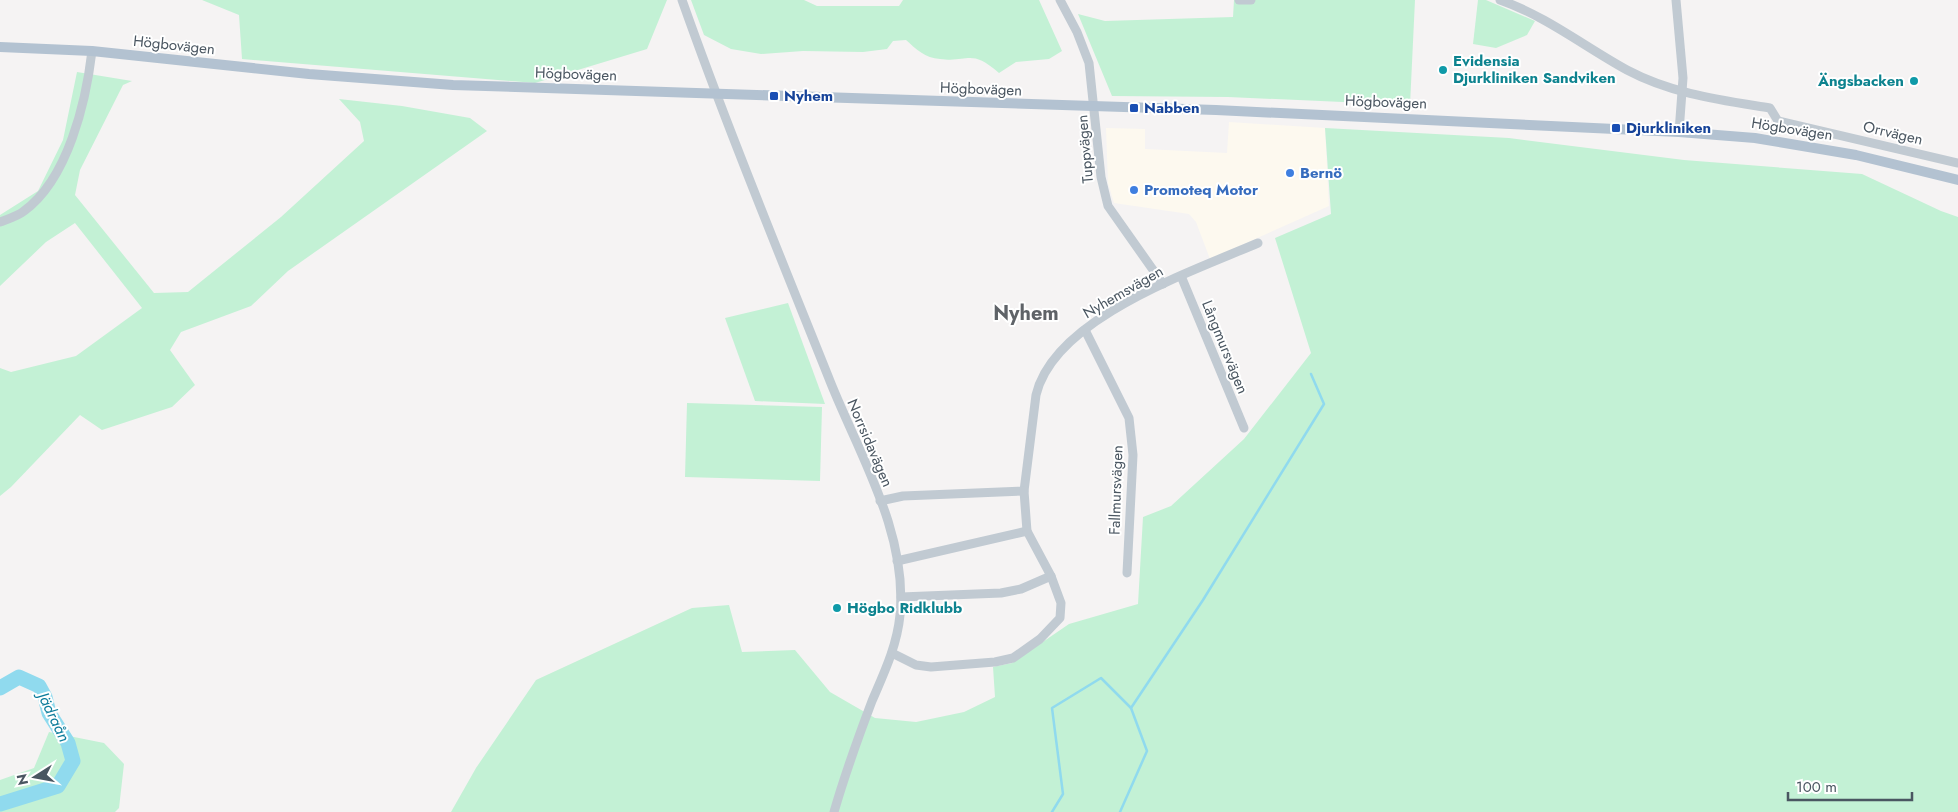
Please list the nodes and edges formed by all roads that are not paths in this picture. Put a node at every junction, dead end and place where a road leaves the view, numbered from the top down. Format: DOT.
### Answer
graph roads {
  1 [pos="682,0"];
  2 [pos="1060,0"];
  3 [pos="1239,0"];
  4 [pos="1251,0"];
  5 [pos="1500,0"];
  6 [pos="1676,0"];
  7 [pos="0,47"];
  8 [pos="92,51"];
  9 [pos="1682,93"];
  10 [pos="716,94"];
  11 [pos="1095,108"];
  12 [pos="1679,132"];
  13 [pos="1958,163"];
  14 [pos="1958,180"];
  15 [pos="0,222"];
  16 [pos="1258,243"];
  17 [pos="1181,276"];
  18 [pos="1163,284"];
  19 [pos="1085,330"];
  20 [pos="1244,428"];
  21 [pos="1024,491"];
  22 [pos="880,500"];
  23 [pos="1027,531"];
  24 [pos="897,560"];
  25 [pos="1127,573"];
  26 [pos="1051,576"];
  27 [pos="901,597"];
  28 [pos="892,653"];
  29 [pos="834,812"];
  1 -- 10 [label="street, Norrsidavägen"];
  2 -- 11 [label="street, Tuppvägen"];
  3 -- 4 [label="street"];
  5 -- 9 [label="street, Orrvägen"];
  6 -- 9 [label="street"];
  7 -- 8 [label="main road, Högbovägen"];
  8 -- 10 [label="main road, Högbovägen"];
  8 -- 15 [label="street"];
  9 -- 12 [label="street"];
  9 -- 13 [label="street, Orrvägen"];
  10 -- 11 [label="main road, Högbovägen"];
  10 -- 22 [label="street, Norrsidavägen"];
  11 -- 12 [label="main road, Högbovägen"];
  11 -- 18 [label="street, Tuppvägen"];
  12 -- 14 [label="main road, Högbovägen"];
  16 -- 17 [label="street, Nyhemsvägen"];
  17 -- 18 [label="street, Nyhemsvägen"];
  17 -- 20 [label="street, Långmursvägen"];
  18 -- 19 [label="street, Nyhemsvägen"];
  19 -- 21 [label="street, Nyhemsvägen"];
  19 -- 25 [label="street, Fallmursvägen"];
  21 -- 22 [label="street"];
  21 -- 23 [label="street, Nyhemsvägen"];
  22 -- 24 [label="street, Norrsidavägen"];
  23 -- 24 [label="street"];
  23 -- 26 [label="street, Nyhemsvägen"];
  24 -- 27 [label="street, Norrsidavägen"];
  26 -- 27 [label="street"];
  26 -- 28 [label="street"];
  27 -- 28 [label="street, Norrsidavägen"];
  28 -- 29 [label="street, Norrsidavägen"];
}
